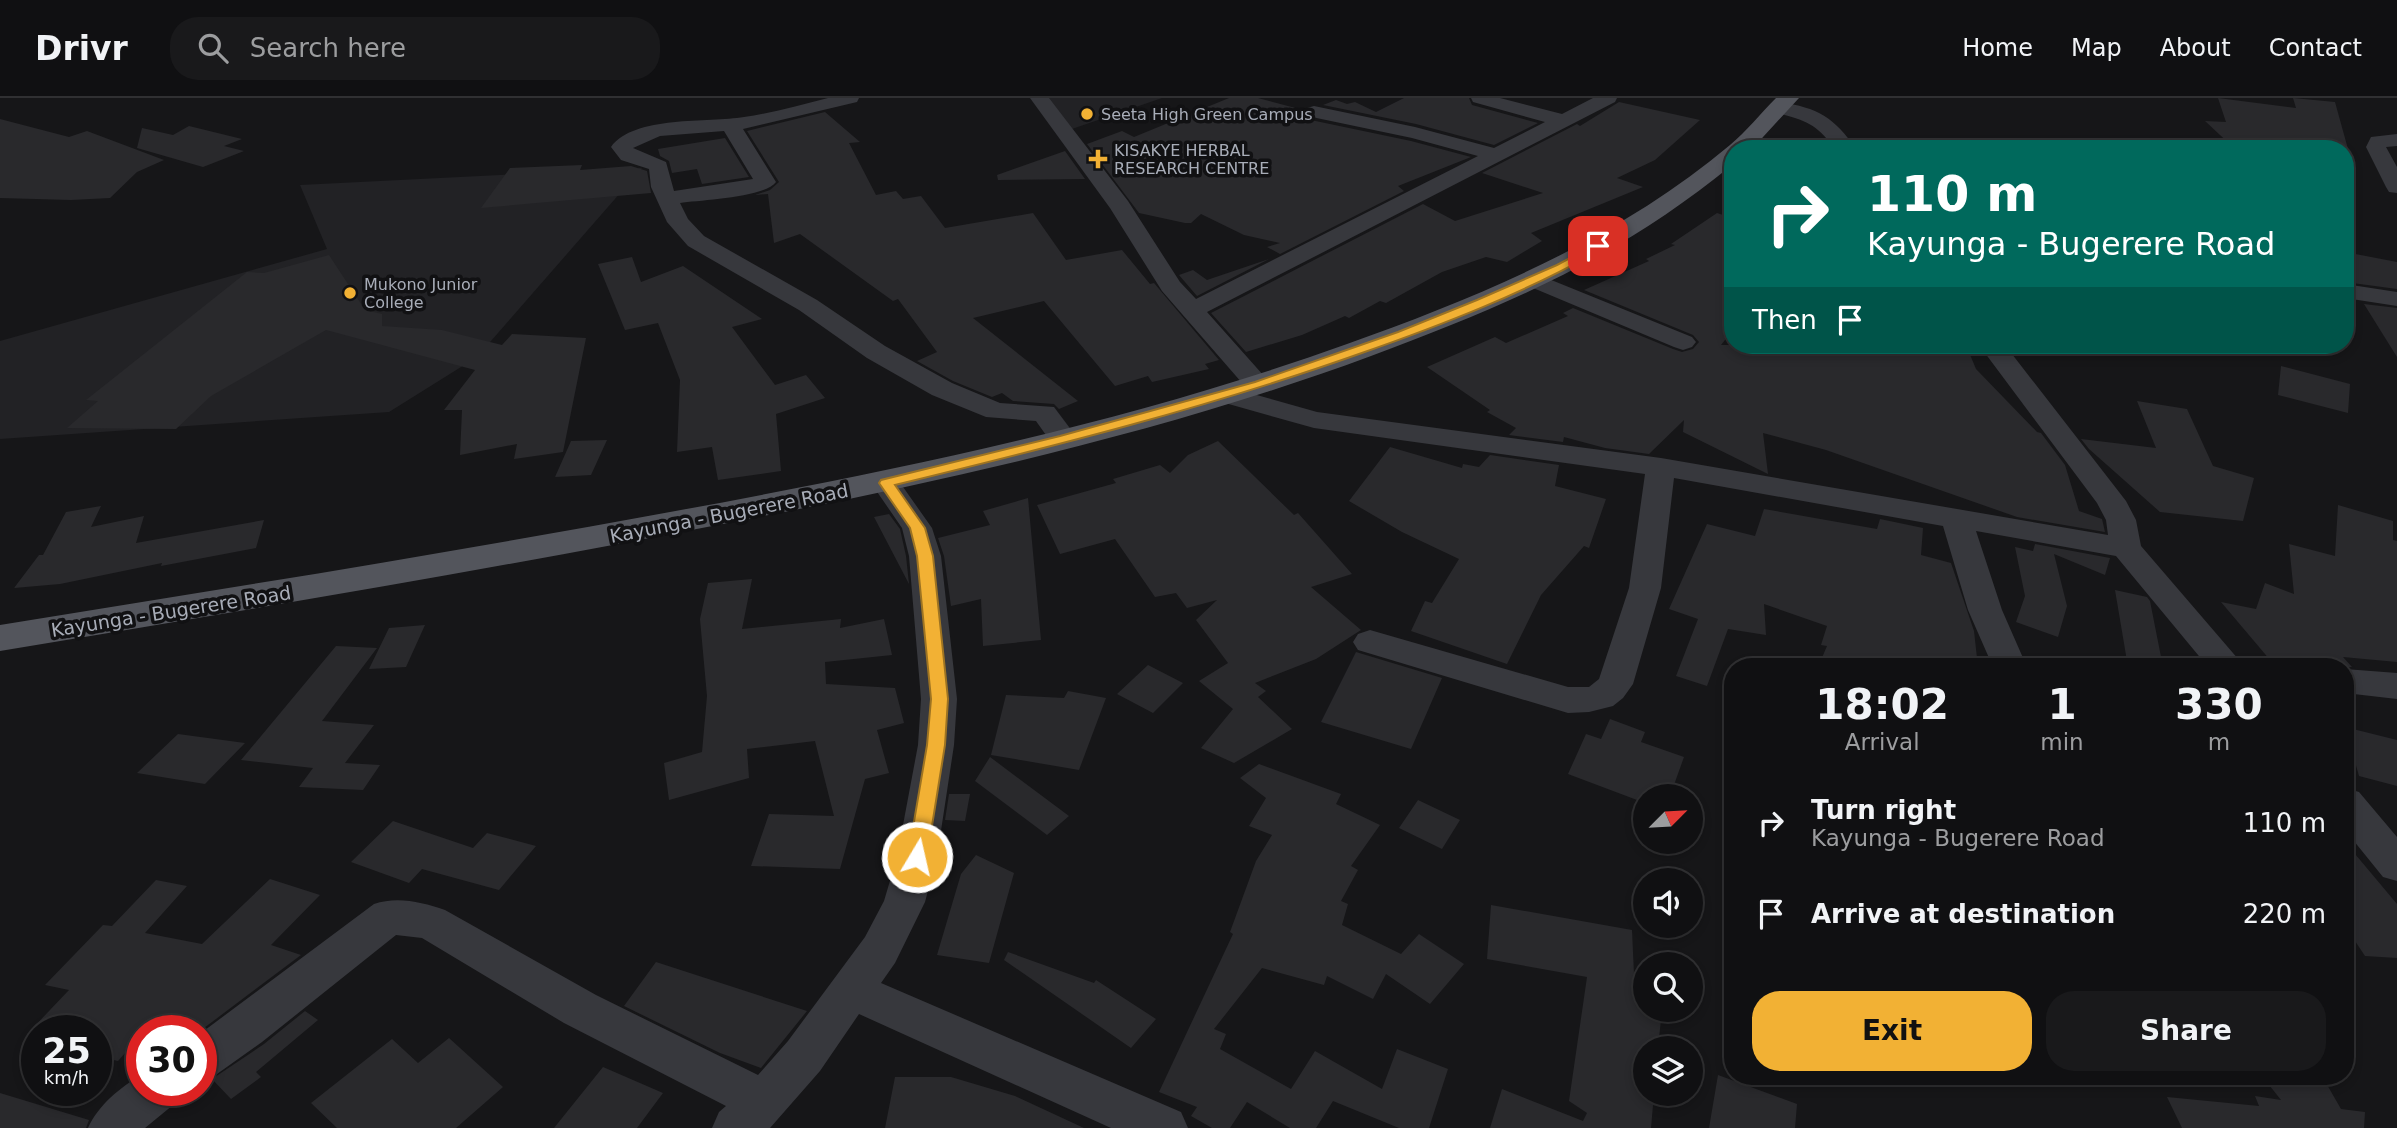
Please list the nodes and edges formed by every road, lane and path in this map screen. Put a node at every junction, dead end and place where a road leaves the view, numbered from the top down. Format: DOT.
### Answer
graph roads {
  1 [pos="850,98"];
  2 [pos="1039,98"];
  3 [pos="1480,98"];
  4 [pos="1608,98"];
  5 [pos="1784,103"];
  6 [pos="1314,111"];
  7 [pos="1565,120"];
  8 [pos="730,124"];
  9 [pos="1748,140"];
  10 [pos="1840,140"];
  11 [pos="2397,140"];
  12 [pos="1496,155"];
  13 [pos="1724,161"];
  14 [pos="2397,187"];
  15 [pos="667,198"];
  16 [pos="1534,280"];
  17 [pos="2354,292"];
  18 [pos="2397,299"];
  19 [pos="1192,310"];
  20 [pos="1683,342"];
  21 [pos="1999,354"];
  22 [pos="1259,385"];
  23 [pos="1228,395"];
  24 [pos="1064,439"];
  25 [pos="1661,467"];
  26 [pos="886,483"];
  27 [pos="1956,519"];
  28 [pos="2126,548"];
  29 [pos="0,638"];
  30 [pos="1370,642"];
  31 [pos="2006,658"];
  32 [pos="2220,658"];
  33 [pos="2354,682"];
  34 [pos="2397,686"];
  35 [pos="2354,814"];
  36 [pos="2397,865"];
  37 [pos="851,990"];
  38 [pos="217,1048"];
  39 [pos="135,1106"];
  40 [pos="751,1115"];
  41 [pos="112,1128"];
  42 [pos="1164,1128"];
  1 -- 8 [label="street"];
  2 -- 19 [label="street"];
  3 -- 7 [label="street"];
  4 -- 7 [label="street"];
  5 -- 9 [label="main road"];
  5 -- 10 [label="street"];
  6 -- 12 [label="street"];
  7 -- 12 [label="street"];
  8 -- 15 [label="street"];
  8 -- 15 [label="street"];
  11 -- 14 [label="street"];
  12 -- 19 [label="street"];
  13 -- 16 [label="main road, Kayunga - Bugerere Road"];
  15 -- 24 [label="street"];
  16 -- 20 [label="street"];
  16 -- 22 [label="main road, Kayunga - Bugerere Road"];
  17 -- 18 [label="street"];
  19 -- 22 [label="street"];
  21 -- 28 [label="street"];
  22 -- 23 [label="main road, Kayunga - Bugerere Road"];
  23 -- 24 [label="main road, Kayunga - Bugerere Road"];
  23 -- 25 [label="street"];
  24 -- 26 [label="main road, Kayunga - Bugerere Road"];
  25 -- 27 [label="street"];
  25 -- 30 [label="street"];
  26 -- 29 [label="main road, Kayunga - Bugerere Road"];
  26 -- 37 [label="street"];
  27 -- 28 [label="street"];
  27 -- 31 [label="street"];
  28 -- 32 [label="street"];
  33 -- 34 [label="street"];
  35 -- 36 [label="street"];
  37 -- 40 [label="street"];
  37 -- 42 [label="street"];
  38 -- 40 [label="street"];
  39 -- 41 [label="street"];
}
